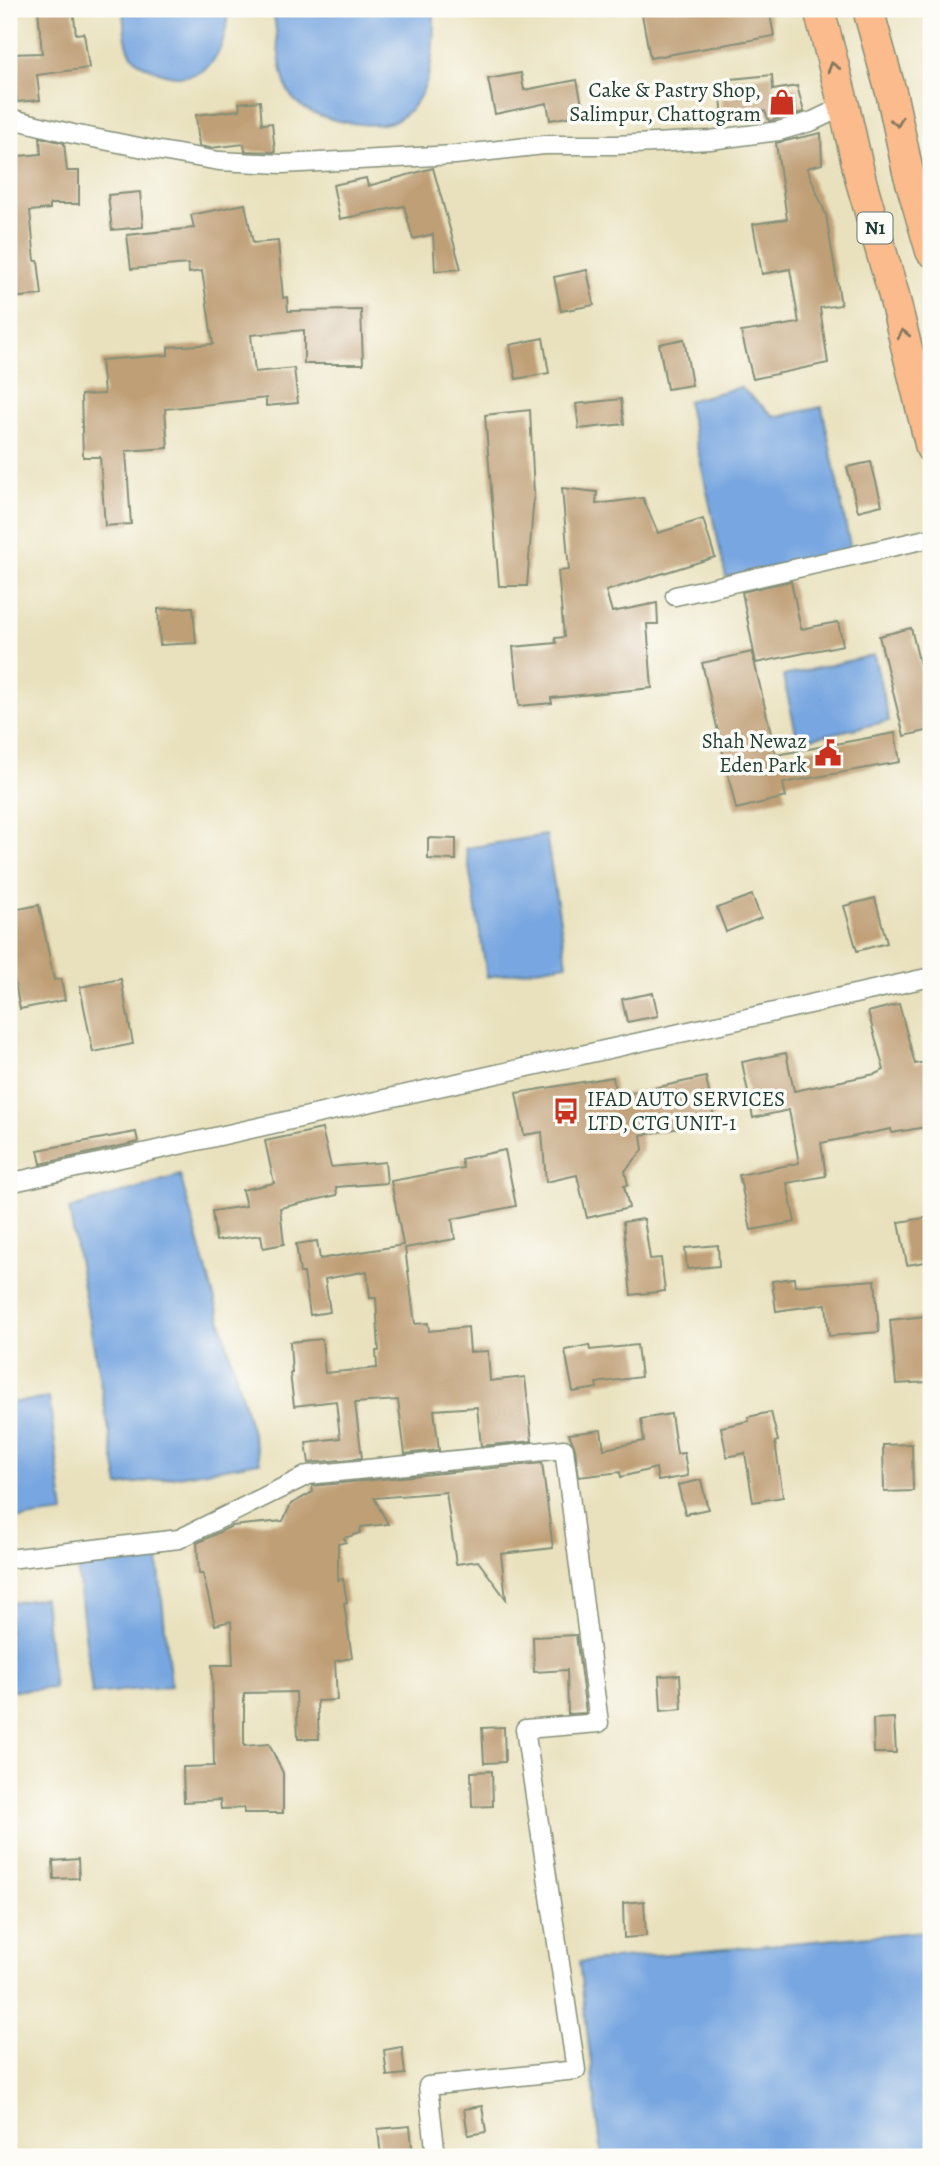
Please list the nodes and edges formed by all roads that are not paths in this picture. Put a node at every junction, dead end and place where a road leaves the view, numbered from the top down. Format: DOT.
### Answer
graph roads {
  1 [pos="818,9"];
  2 [pos="868,9"];
  3 [pos="844,106"];
  4 [pos="9,117"];
  5 [pos="931,251"];
  6 [pos="931,448"];
  7 [pos="931,537"];
  8 [pos="675,596"];
  9 [pos="931,976"];
  10 [pos="9,1183"];
  11 [pos="9,1559"];
  12 [pos="436,2157"];
  3 -- 1 [label="highway, N1, one-way"];
  2 -- 5 [label="highway, N1, one-way"];
  3 -- 4 [label="street"];
  6 -- 3 [label="highway, N1, one-way"];
  7 -- 8 [label="street"];
  9 -- 10 [label="street"];
  11 -- 12 [label="street"];
}
